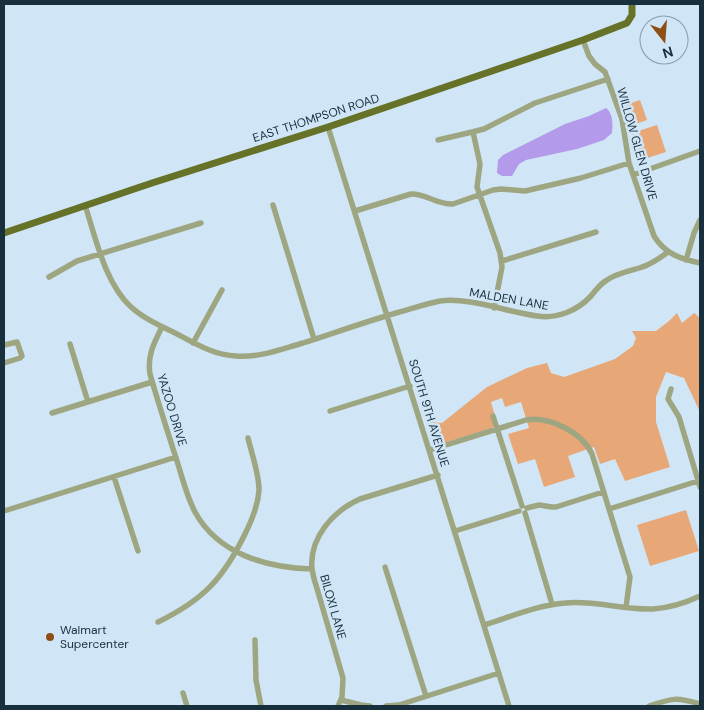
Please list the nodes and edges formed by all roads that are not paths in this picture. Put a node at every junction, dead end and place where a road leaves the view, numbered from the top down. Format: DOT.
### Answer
graph roads {
  1 [pos="632,4"];
  2 [pos="583,40"];
  3 [pos="608,79"];
  4 [pos="328,127"];
  5 [pos="473,132"];
  6 [pos="438,140"];
  7 [pos="700,151"];
  8 [pos="629,163"];
  9 [pos="633,175"];
  10 [pos="480,194"];
  11 [pos="273,205"];
  12 [pos="85,206"];
  13 [pos="355,211"];
  14 [pos="700,220"];
  15 [pos="201,223"];
  16 [pos="596,232"];
  17 [pos="4,233"];
  18 [pos="668,252"];
  19 [pos="101,254"];
  20 [pos="686,260"];
  21 [pos="502,261"];
  22 [pos="700,263"];
  23 [pos="49,277"];
  24 [pos="222,290"];
  25 [pos="494,308"];
  26 [pos="388,316"];
  27 [pos="162,327"];
  28 [pos="314,339"];
  29 [pos="194,343"];
  30 [pos="70,344"];
  31 [pos="4,345"];
  32 [pos="4,363"];
  33 [pos="152,382"];
  34 [pos="410,386"];
  35 [pos="672,389"];
  36 [pos="88,402"];
  37 [pos="330,410"];
  38 [pos="52,413"];
  39 [pos="493,416"];
  40 [pos="497,429"];
  41 [pos="248,438"];
  42 [pos="430,450"];
  43 [pos="176,457"];
  44 [pos="438,475"];
  45 [pos="114,477"];
  46 [pos="699,484"];
  47 [pos="603,492"];
  48 [pos="609,509"];
  49 [pos="523,510"];
  50 [pos="4,511"];
  51 [pos="455,531"];
  52 [pos="138,551"];
  53 [pos="236,552"];
  54 [pos="386,567"];
  55 [pos="312,569"];
  56 [pos="700,596"];
  57 [pos="552,604"];
  58 [pos="626,607"];
  59 [pos="158,622"];
  60 [pos="484,625"];
  61 [pos="255,640"];
  62 [pos="499,673"];
  63 [pos="183,693"];
  64 [pos="426,696"];
  65 [pos="339,703"];
  66 [pos="700,704"];
  67 [pos="187,706"];
  68 [pos="261,706"];
  69 [pos="370,706"];
  70 [pos="386,706"];
  71 [pos="509,706"];
  72 [pos="650,706"];
  1 -- 2 [label="main road, EAST THOMPSON ROAD"];
  2 -- 3 [label="street, WILLOW GLEN DRIVE"];
  2 -- 4 [label="main road, EAST THOMPSON ROAD"];
  3 -- 5 [label="street"];
  3 -- 8 [label="street, WILLOW GLEN DRIVE"];
  4 -- 12 [label="main road, EAST THOMPSON ROAD"];
  4 -- 13 [label="street, SOUTH 9TH AVENUE"];
  5 -- 6 [label="street"];
  5 -- 10 [label="street"];
  7 -- 9 [label="street"];
  8 -- 9 [label="street, WILLOW GLEN DRIVE"];
  8 -- 10 [label="street"];
  9 -- 18 [label="street, WILLOW GLEN DRIVE"];
  10 -- 13 [label="street"];
  10 -- 21 [label="street"];
  11 -- 28 [label="street"];
  12 -- 17 [label="main road, EAST THOMPSON ROAD"];
  12 -- 19 [label="street"];
  13 -- 26 [label="street, SOUTH 9TH AVENUE"];
  14 -- 20 [label="street"];
  15 -- 19 [label="street"];
  16 -- 21 [label="street"];
  18 -- 20 [label="street, WILLOW GLEN DRIVE"];
  18 -- 25 [label="street, MALDEN LANE"];
  19 -- 23 [label="street"];
  19 -- 27 [label="street"];
  20 -- 22 [label="street, WILLOW GLEN DRIVE"];
  21 -- 25 [label="street"];
  24 -- 29 [label="street"];
  25 -- 26 [label="street, MALDEN LANE"];
  26 -- 28 [label="street, MALDEN LANE"];
  26 -- 34 [label="street, SOUTH 9TH AVENUE"];
  27 -- 29 [label="street, MALDEN LANE"];
  27 -- 33 [label="street, YAZOO DRIVE"];
  28 -- 29 [label="street, MALDEN LANE"];
  30 -- 36 [label="street"];
  31 -- 32 [label="street"];
  33 -- 36 [label="street"];
  33 -- 43 [label="street, YAZOO DRIVE"];
  34 -- 37 [label="street"];
  34 -- 42 [label="street, SOUTH 9TH AVENUE"];
  35 -- 46 [label="street"];
  36 -- 38 [label="street"];
  39 -- 40 [label="street"];
  40 -- 42 [label="street"];
  40 -- 47 [label="street"];
  40 -- 49 [label="street"];
  41 -- 53 [label="street"];
  42 -- 44 [label="street, SOUTH 9TH AVENUE"];
  43 -- 45 [label="street"];
  43 -- 53 [label="street, YAZOO DRIVE"];
  44 -- 51 [label="street, SOUTH 9TH AVENUE"];
  44 -- 55 [label="street, BILOXI LANE"];
  45 -- 50 [label="street"];
  45 -- 52 [label="street"];
  46 -- 48 [label="street"];
  47 -- 48 [label="street"];
  47 -- 49 [label="street"];
  48 -- 58 [label="street"];
  49 -- 51 [label="street"];
  49 -- 57 [label="street"];
  51 -- 60 [label="street, SOUTH 9TH AVENUE"];
  53 -- 55 [label="street, YAZOO DRIVE"];
  53 -- 59 [label="street"];
  54 -- 64 [label="street"];
  55 -- 65 [label="street, BILOXI LANE"];
  56 -- 58 [label="street"];
  57 -- 58 [label="street"];
  57 -- 60 [label="street"];
  60 -- 62 [label="street, SOUTH 9TH AVENUE"];
  61 -- 68 [label="street"];
  62 -- 64 [label="street"];
  62 -- 71 [label="street, SOUTH 9TH AVENUE"];
  63 -- 67 [label="street"];
  64 -- 70 [label="street"];
  65 -- 69 [label="street"];
  66 -- 72 [label="street"];
}
